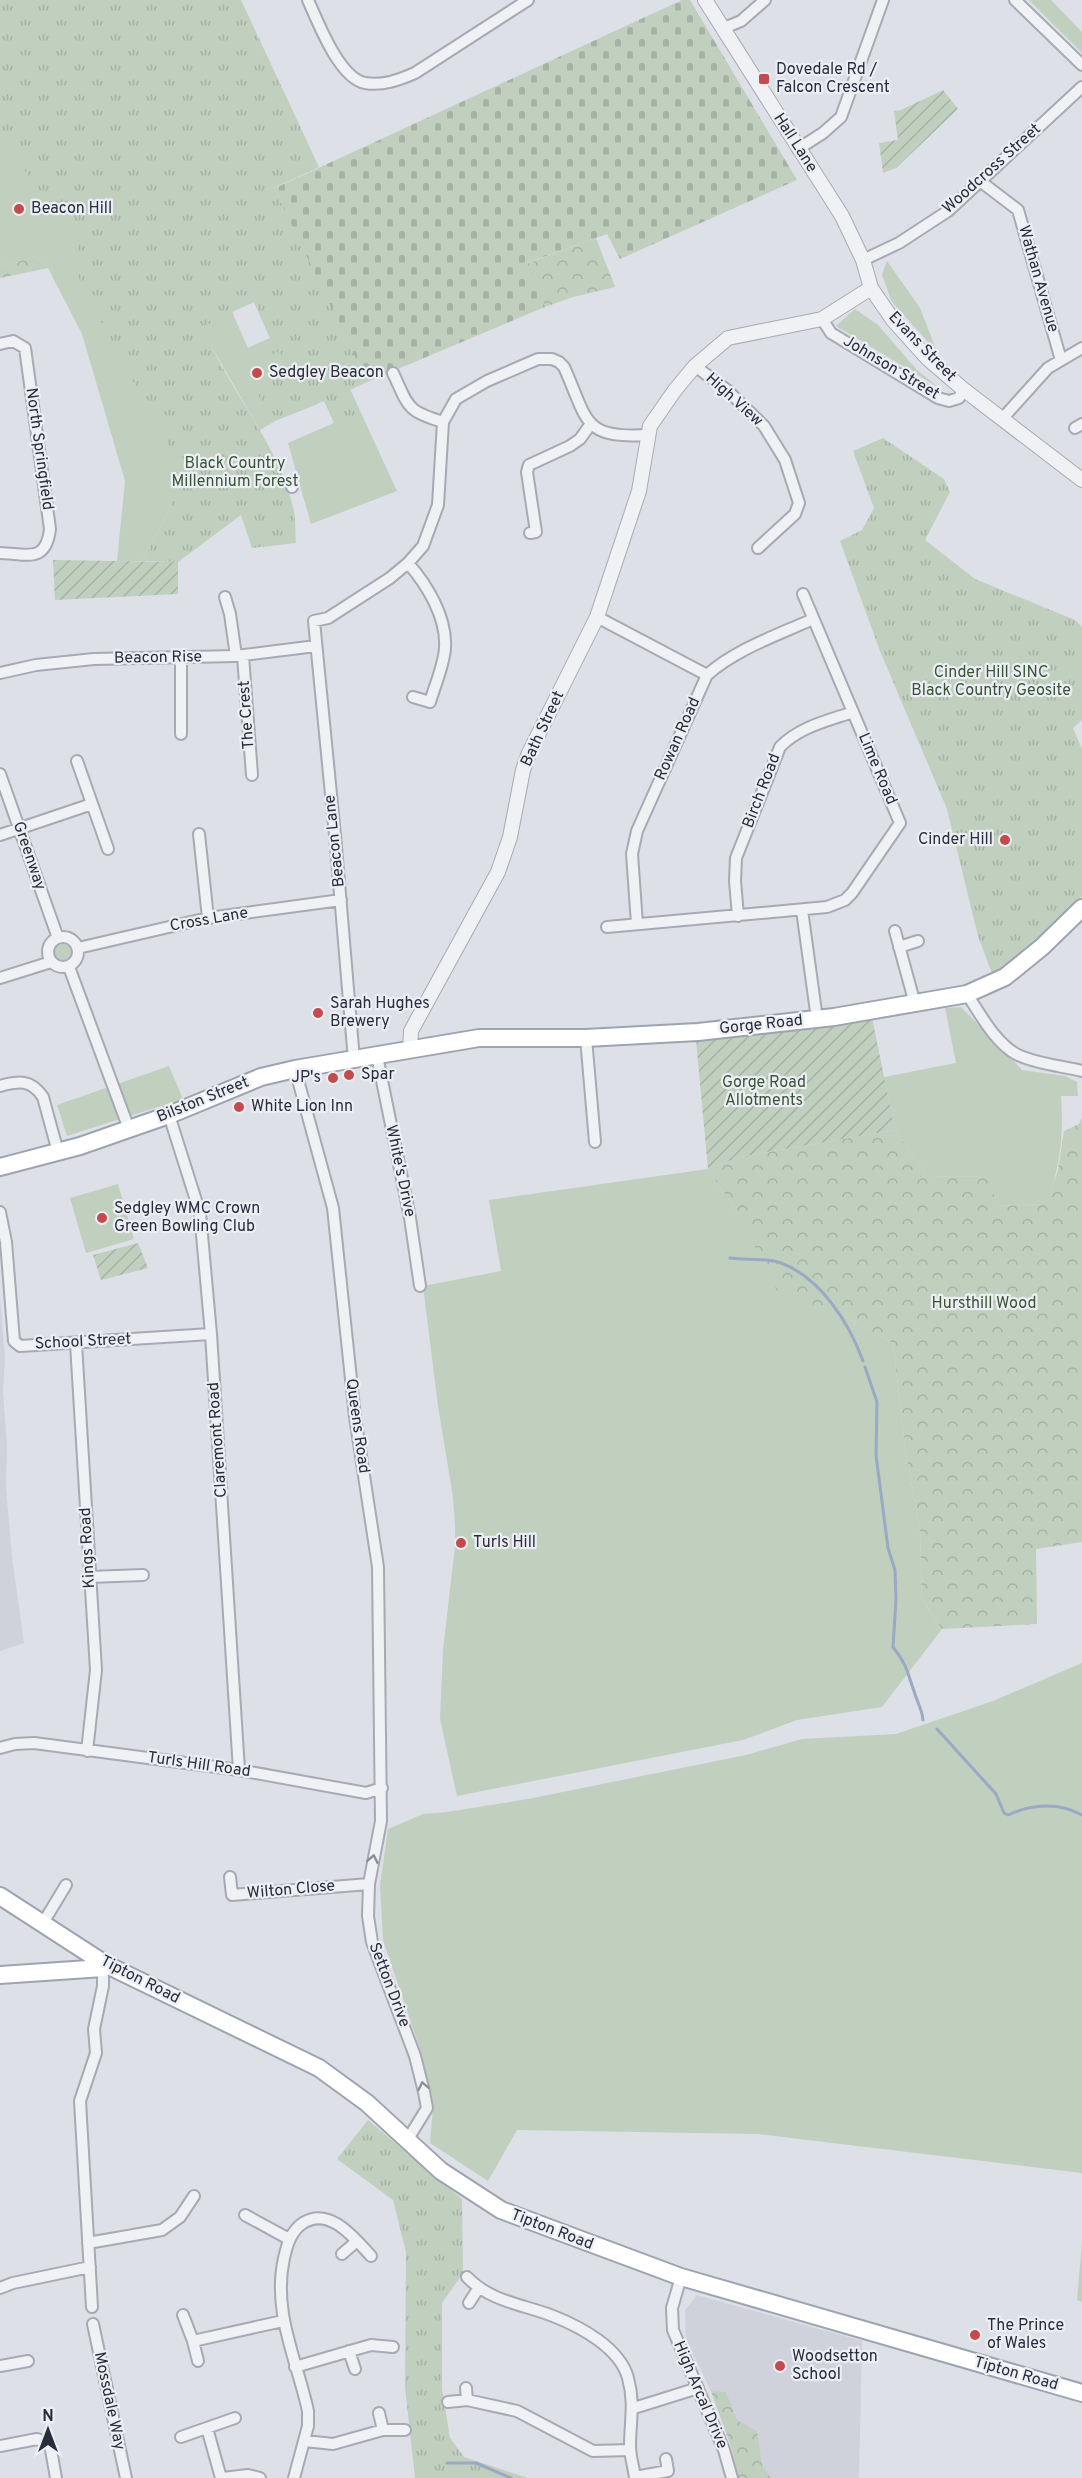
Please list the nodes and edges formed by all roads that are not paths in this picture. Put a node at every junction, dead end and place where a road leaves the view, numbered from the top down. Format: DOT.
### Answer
graph roads {
  1 [pos="308,0"];
  2 [pos="528,0"];
  3 [pos="705,0"];
  4 [pos="765,0"];
  5 [pos="883,0"];
  6 [pos="1015,0"];
  7 [pos="724,28"];
  8 [pos="1082,65"];
  9 [pos="1082,87"];
  10 [pos="798,148"];
  11 [pos="980,180"];
  12 [pos="863,260"];
  13 [pos="871,288"];
  14 [pos="822,318"];
  15 [pos="0,344"];
  16 [pos="1082,348"];
  17 [pos="1061,360"];
  18 [pos="695,366"];
  19 [pos="393,373"];
  20 [pos="963,390"];
  21 [pos="1003,418"];
  22 [pos="443,422"];
  23 [pos="590,425"];
  24 [pos="647,435"];
  25 [pos="1082,480"];
  26 [pos="810,499"];
  27 [pos="799,503"];
  28 [pos="530,534"];
  29 [pos="760,541"];
  30 [pos="0,553"];
  31 [pos="408,563"];
  32 [pos="803,594"];
  33 [pos="225,597"];
  34 [pos="597,617"];
  35 [pos="813,619"];
  36 [pos="316,646"];
  37 [pos="239,656"];
  38 [pos="181,658"];
  39 [pos="0,673"];
  40 [pos="707,675"];
  41 [pos="413,697"];
  42 [pos="853,712"];
  43 [pos="181,734"];
  44 [pos="77,761"];
  45 [pos="0,774"];
  46 [pos="252,775"];
  47 [pos="92,804"];
  48 [pos="19,828"];
  49 [pos="199,834"];
  50 [pos="0,835"];
  51 [pos="108,849"];
  52 [pos="341,900"];
  53 [pos="1082,908"];
  54 [pos="802,910"];
  55 [pos="738,916"];
  56 [pos="208,918"];
  57 [pos="637,924"];
  58 [pos="607,927"];
  59 [pos="895,931"];
  60 [pos="58,938"];
  61 [pos="918,941"];
  62 [pos="899,947"];
  63 [pos="78,948"];
  64 [pos="51,962"];
  65 [pos="69,967"];
  66 [pos="0,978"];
  67 [pos="967,994"];
  68 [pos="915,1004"];
  69 [pos="817,1019"];
  70 [pos="586,1038"];
  71 [pos="410,1050"];
  72 [pos="377,1056"];
  73 [pos="354,1060"];
  74 [pos="295,1069"];
  75 [pos="1082,1071"];
  76 [pos="0,1086"];
  77 [pos="169,1115"];
  78 [pos="129,1129"];
  79 [pos="595,1142"];
  80 [pos="58,1152"];
  81 [pos="0,1167"];
  82 [pos="0,1212"];
  83 [pos="420,1286"];
  84 [pos="211,1334"];
  85 [pos="76,1344"];
  86 [pos="142,1575"];
  87 [pos="89,1578"];
  88 [pos="0,1748"];
  89 [pos="87,1751"];
  90 [pos="239,1770"];
  91 [pos="382,1788"];
  92 [pos="230,1877"];
  93 [pos="369,1884"];
  94 [pos="66,1885"];
  95 [pos="0,1896"];
  96 [pos="43,1923"];
  97 [pos="104,1966"];
  98 [pos="0,1975"];
  99 [pos="408,2139"];
  100 [pos="194,2196"];
  101 [pos="245,2215"];
  102 [pos="289,2239"];
  103 [pos="357,2241"];
  104 [pos="88,2243"];
  105 [pos="342,2254"];
  106 [pos="371,2256"];
  107 [pos="90,2268"];
  108 [pos="467,2277"];
  109 [pos="681,2277"];
  110 [pos="0,2288"];
  111 [pos="478,2289"];
  112 [pos="469,2303"];
  113 [pos="92,2307"];
  114 [pos="183,2315"];
  115 [pos="283,2321"];
  116 [pos="93,2324"];
  117 [pos="193,2341"];
  118 [pos="393,2347"];
  119 [pos="349,2351"];
  120 [pos="28,2361"];
  121 [pos="198,2361"];
  122 [pos="0,2367"];
  123 [pos="295,2367"];
  124 [pos="355,2369"];
  125 [pos="466,2388"];
  126 [pos="698,2388"];
  127 [pos="1082,2393"];
  128 [pos="466,2400"];
  129 [pos="448,2402"];
  130 [pos="634,2408"];
  131 [pos="379,2413"];
  132 [pos="235,2418"];
  133 [pos="207,2428"];
  134 [pos="383,2430"];
  135 [pos="405,2430"];
  136 [pos="181,2437"];
  137 [pos="304,2441"];
  138 [pos="0,2446"];
  139 [pos="630,2450"];
  140 [pos="666,2459"];
  141 [pos="56,2478"];
  142 [pos="126,2478"];
  143 [pos="222,2478"];
  144 [pos="260,2478"];
  145 [pos="294,2478"];
  146 [pos="635,2478"];
  147 [pos="732,2478"];
  1 -- 2 [label="street"];
  3 -- 7 [label="street, Hall Lane"];
  4 -- 7 [label="street"];
  5 -- 10 [label="street"];
  6 -- 8 [label="street"];
  7 -- 10 [label="street, Hall Lane"];
  9 -- 11 [label="street, Woodcross Street"];
  10 -- 12 [label="street, Hall Lane"];
  11 -- 12 [label="street, Woodcross Street"];
  11 -- 17 [label="street, Wathan Avenue"];
  12 -- 13 [label="street, Evans Street"];
  13 -- 14 [label="street"];
  13 -- 20 [label="street, Evans Street"];
  14 -- 18 [label="street"];
  14 -- 20 [label="street, Johnson Street"];
  15 -- 30 [label="street, North Springfield"];
  16 -- 17 [label="street"];
  17 -- 21 [label="street"];
  18 -- 24 [label="street"];
  18 -- 27 [label="street, High View"];
  19 -- 22 [label="street"];
  20 -- 21 [label="street, Evans Street"];
  21 -- 25 [label="street"];
  22 -- 23 [label="street"];
  22 -- 31 [label="street"];
  23 -- 24 [label="street"];
  23 -- 28 [label="street"];
  24 -- 34 [label="street, Bath Street"];
  26 -- 27 [label="street"];
  27 -- 29 [label="street"];
  31 -- 36 [label="street, Beacon Lane"];
  31 -- 41 [label="street"];
  32 -- 35 [label="street, Lime Road"];
  33 -- 37 [label="street, The Crest"];
  34 -- 40 [label="street"];
  34 -- 71 [label="street, Bath Street"];
  35 -- 40 [label="street"];
  35 -- 42 [label="street, Lime Road"];
  36 -- 37 [label="street, Beacon Rise"];
  36 -- 52 [label="street, Beacon Lane"];
  37 -- 38 [label="street, Beacon Rise"];
  37 -- 46 [label="street, The Crest"];
  38 -- 39 [label="street, Beacon Rise"];
  38 -- 43 [label="street"];
  40 -- 57 [label="street, Rowan Road"];
  42 -- 54 [label="street, Lime Road"];
  42 -- 55 [label="street, Birch Road"];
  44 -- 47 [label="street"];
  45 -- 48 [label="street, Greenway"];
  47 -- 48 [label="street"];
  47 -- 51 [label="street"];
  48 -- 50 [label="street"];
  48 -- 60 [label="street, Greenway"];
  49 -- 56 [label="street"];
  52 -- 56 [label="street, Cross Lane"];
  52 -- 73 [label="street, Beacon Lane"];
  53 -- 67 [label="main road, Gorge Road"];
  54 -- 55 [label="street"];
  54 -- 69 [label="street"];
  55 -- 57 [label="street"];
  56 -- 63 [label="street, Cross Lane"];
  57 -- 58 [label="street"];
  59 -- 62 [label="street"];
  60 -- 63 [label="street"];
  60 -- 64 [label="street"];
  61 -- 62 [label="street"];
  62 -- 68 [label="street"];
  63 -- 65 [label="street"];
  64 -- 65 [label="street"];
  64 -- 66 [label="street"];
  65 -- 78 [label="street"];
  67 -- 68 [label="main road, Gorge Road"];
  67 -- 75 [label="street"];
  68 -- 69 [label="main road, Gorge Road"];
  69 -- 70 [label="main road, Gorge Road"];
  70 -- 71 [label="main road, Gorge Road"];
  70 -- 79 [label="street"];
  71 -- 72 [label="main road, Bilston Street"];
  72 -- 73 [label="main road, Bilston Street"];
  72 -- 83 [label="street, White's Drive"];
  73 -- 74 [label="main road, Bilston Street"];
  74 -- 77 [label="main road, Bilston Street"];
  74 -- 91 [label="street, Queens Road"];
  76 -- 80 [label="street"];
  77 -- 78 [label="main road, Bilston Street"];
  77 -- 84 [label="street, Claremont Road"];
  78 -- 80 [label="main road, Bilston Street"];
  80 -- 81 [label="main road, Bilston Street"];
  82 -- 85 [label="street, School Street"];
  84 -- 85 [label="street, School Street"];
  84 -- 90 [label="street, Claremont Road"];
  85 -- 87 [label="street, Kings Road"];
  86 -- 87 [label="street"];
  87 -- 89 [label="street, Kings Road"];
  88 -- 89 [label="street, Turls Hill Road"];
  89 -- 90 [label="street, Turls Hill Road"];
  90 -- 91 [label="street, Turls Hill Road"];
  93 -- 91 [label="street, Setton Drive, one-way"];
  92 -- 93 [label="street, Wilton Close"];
  99 -- 93 [label="street, Setton Drive, one-way"];
  94 -- 96 [label="street"];
  95 -- 96 [label="main road, Tipton Road"];
  96 -- 97 [label="main road, Tipton Road"];
  97 -- 98 [label="main road"];
  97 -- 99 [label="main road, Tipton Road"];
  97 -- 104 [label="street"];
  99 -- 109 [label="main road, Tipton Road"];
  100 -- 104 [label="street"];
  101 -- 102 [label="street"];
  102 -- 103 [label="street"];
  102 -- 115 [label="street"];
  103 -- 105 [label="street"];
  103 -- 106 [label="street"];
  104 -- 107 [label="street"];
  107 -- 110 [label="street"];
  107 -- 113 [label="street"];
  108 -- 111 [label="street"];
  109 -- 126 [label="street, High Arcal Drive"];
  109 -- 127 [label="main road, Tipton Road"];
  111 -- 112 [label="street"];
  111 -- 130 [label="street"];
  114 -- 117 [label="street"];
  115 -- 117 [label="street"];
  115 -- 123 [label="street"];
  116 -- 142 [label="street, Mossdale Way"];
  117 -- 121 [label="street"];
  118 -- 119 [label="street"];
  119 -- 123 [label="street"];
  119 -- 124 [label="street"];
  120 -- 122 [label="street"];
  123 -- 137 [label="street"];
  125 -- 128 [label="street"];
  126 -- 130 [label="street"];
  126 -- 147 [label="street, High Arcal Drive"];
  128 -- 129 [label="street"];
  128 -- 139 [label="street"];
  130 -- 139 [label="street"];
  131 -- 134 [label="street"];
  132 -- 133 [label="street"];
  133 -- 136 [label="street"];
  133 -- 143 [label="street"];
  134 -- 135 [label="street"];
  134 -- 137 [label="street"];
  137 -- 145 [label="street"];
  138 -- 141 [label="street"];
  139 -- 146 [label="street"];
  140 -- 146 [label="street"];
  143 -- 144 [label="street"];
}
